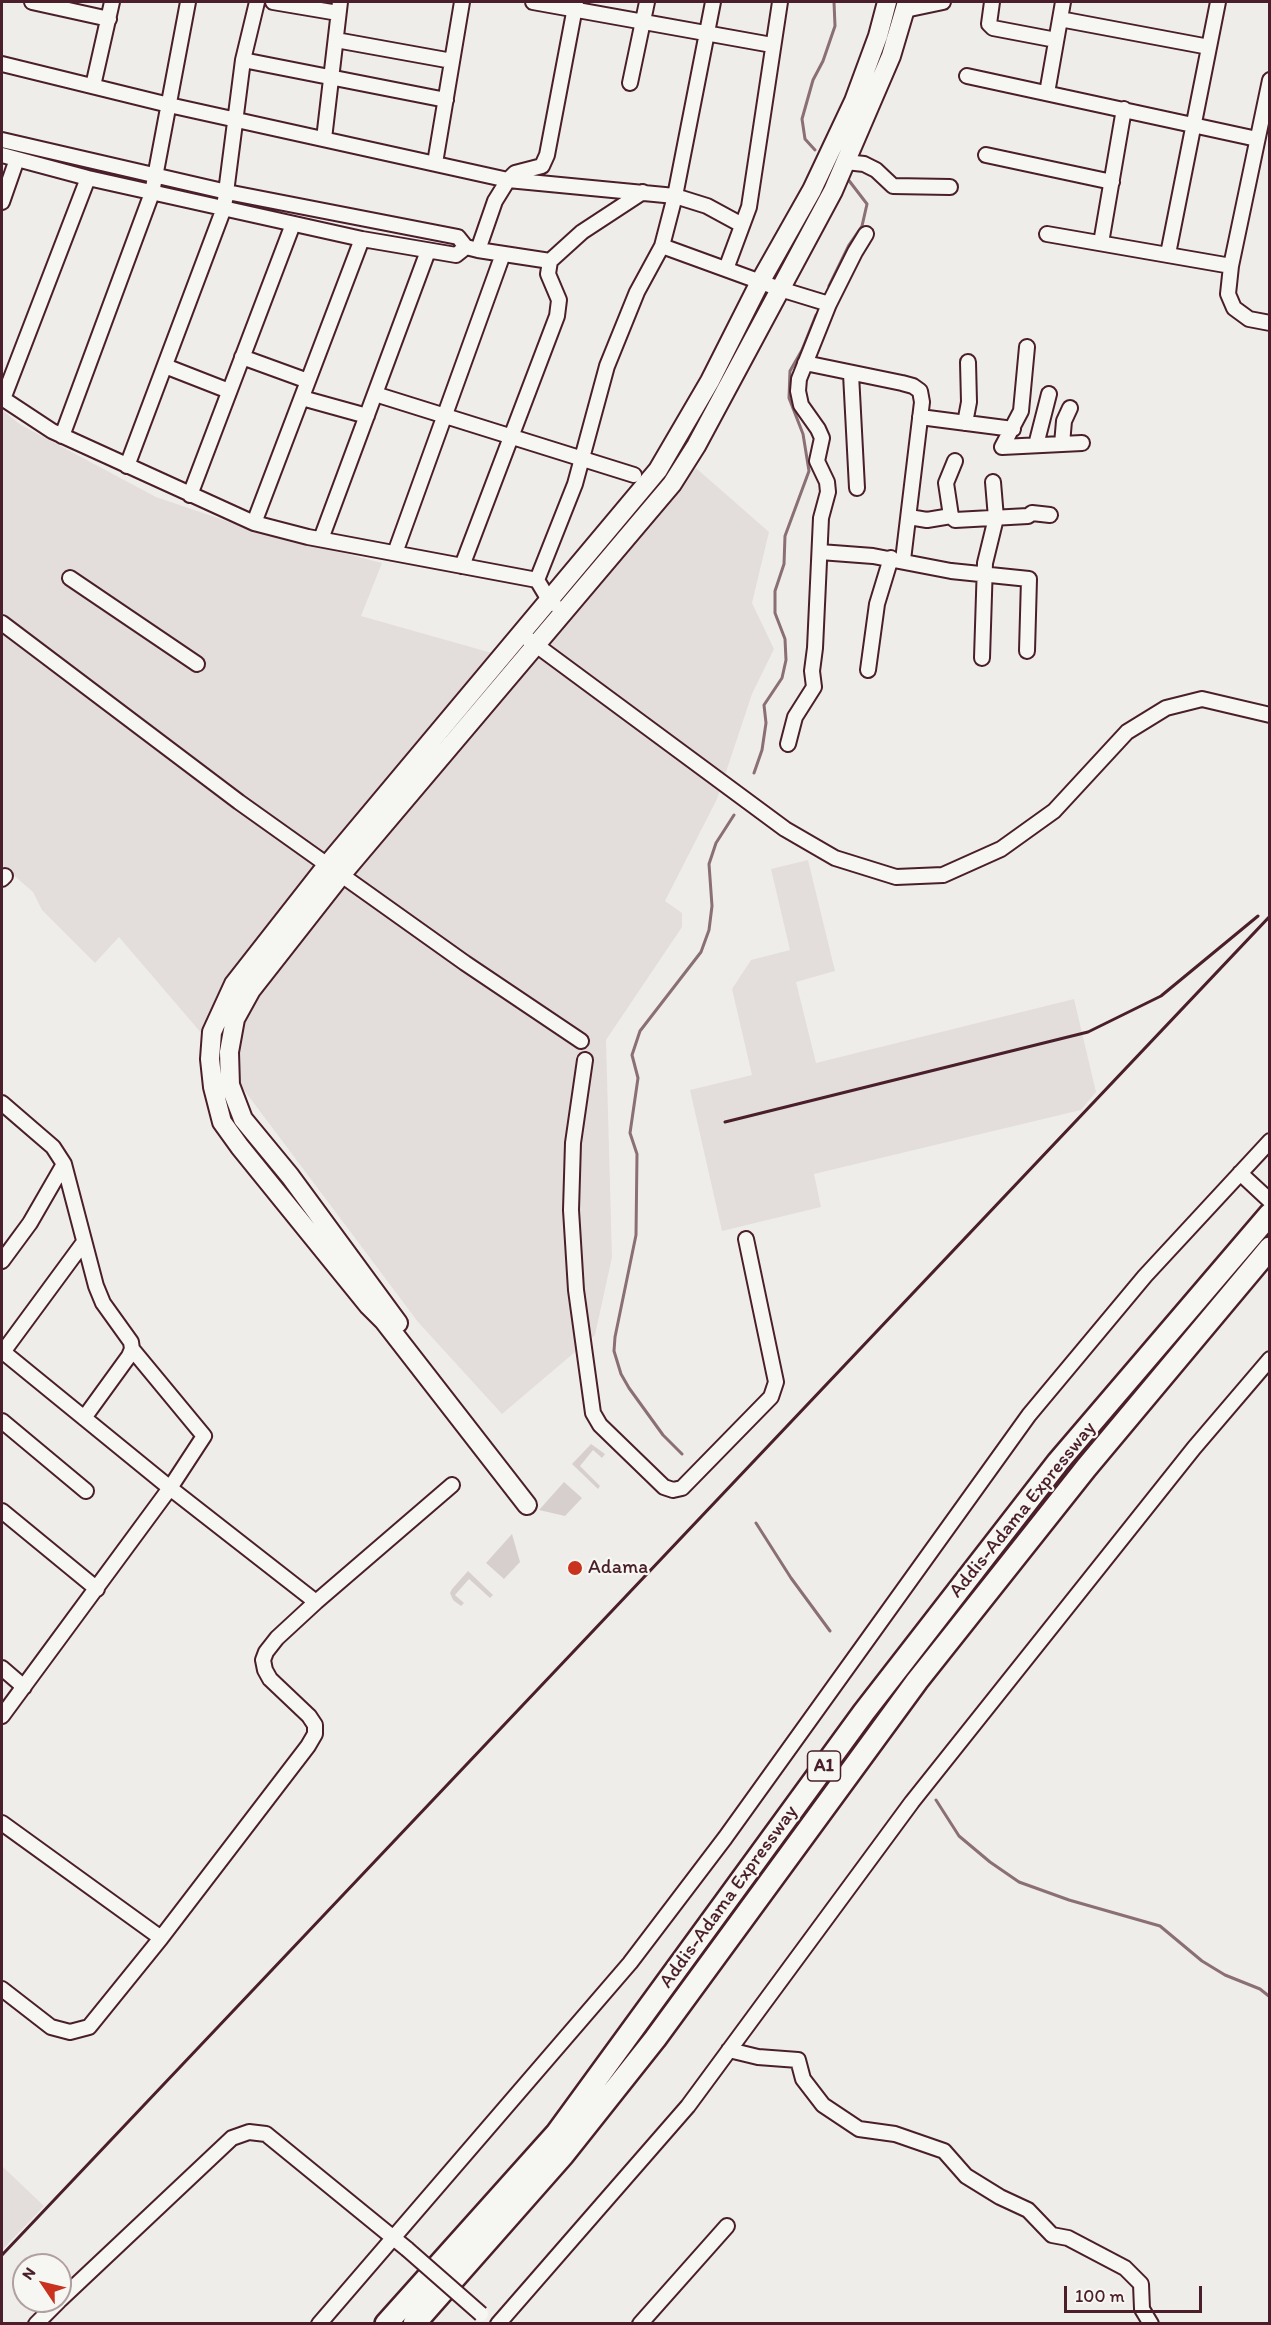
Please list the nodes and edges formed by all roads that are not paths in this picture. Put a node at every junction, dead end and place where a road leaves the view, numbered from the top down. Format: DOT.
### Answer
graph roads {
  1 [pos="41,2"];
  2 [pos="112,2"];
  3 [pos="188,2"];
  4 [pos="257,2"];
  5 [pos="273,2"];
  6 [pos="462,2"];
  7 [pos="533,2"];
  8 [pos="647,2"];
  9 [pos="713,2"];
  10 [pos="780,2"];
  11 [pos="887,2"];
  12 [pos="943,2"];
  13 [pos="992,2"];
  14 [pos="1063,2"];
  15 [pos="1218,2"];
  16 [pos="575,5"];
  17 [pos="905,6"];
  18 [pos="339,7"];
  19 [pos="109,19"];
  20 [pos="1060,19"];
  21 [pos="644,21"];
  22 [pos="707,32"];
  23 [pos="336,40"];
  24 [pos="1056,40"];
  25 [pos="772,45"];
  26 [pos="1209,47"];
  27 [pos="243,60"];
  28 [pos="452,61"];
  29 [pos="2,64"];
  30 [pos="331,76"];
  31 [pos="967,76"];
  32 [pos="1269,80"];
  33 [pos="630,83"];
  34 [pos="93,86"];
  35 [pos="1047,93"];
  36 [pos="446,100"];
  37 [pos="169,105"];
  38 [pos="1124,109"];
  39 [pos="236,119"];
  40 [pos="1194,124"];
  41 [pos="324,139"];
  42 [pos="1257,139"];
  43 [pos="2,140"];
  44 [pos="2,155"];
  45 [pos="986,155"];
  46 [pos="17,159"];
  47 [pos="846,162"];
  48 [pos="435,163"];
  49 [pos="155,176"];
  50 [pos="88,178"];
  51 [pos="508,180"];
  52 [pos="1112,182"];
  53 [pos="951,187"];
  54 [pos="226,192"];
  55 [pos="643,192"];
  56 [pos="152,193"];
  57 [pos="675,196"];
  58 [pos="2,202"];
  59 [pos="224,208"];
  60 [pos="293,224"];
  61 [pos="742,225"];
  62 [pos="866,234"];
  63 [pos="1047,234"];
  64 [pos="362,239"];
  65 [pos="1101,243"];
  66 [pos="662,246"];
  67 [pos="472,248"];
  68 [pos="428,251"];
  69 [pos="503,254"];
  70 [pos="1168,254"];
  71 [pos="550,261"];
  72 [pos="1231,266"];
  73 [pos="726,269"];
  74 [pos="760,282"];
  75 [pos="780,289"];
  76 [pos="829,304"];
  77 [pos="1269,323"];
  78 [pos="1027,347"];
  79 [pos="242,357"];
  80 [pos="968,362"];
  81 [pos="806,363"];
  82 [pos="165,366"];
  83 [pos="851,374"];
  84 [pos="308,381"];
  85 [pos="229,391"];
  86 [pos="375,394"];
  87 [pos="1049,394"];
  88 [pos="302,398"];
  89 [pos="2,399"];
  90 [pos="1071,408"];
  91 [pos="445,415"];
  92 [pos="367,416"];
  93 [pos="920,417"];
  94 [pos="965,423"];
  95 [pos="1012,429"];
  96 [pos="62,436"];
  97 [pos="512,436"];
  98 [pos="1062,444"];
  99 [pos="1082,444"];
  100 [pos="1036,445"];
  101 [pos="582,457"];
  102 [pos="955,461"];
  103 [pos="127,466"];
  104 [pos="634,475"];
  105 [pos="993,482"];
  106 [pos="857,488"];
  107 [pos="190,495"];
  108 [pos="1050,515"];
  109 [pos="951,516"];
  110 [pos="909,517"];
  111 [pos="996,518"];
  112 [pos="254,523"];
  113 [pos="321,539"];
  114 [pos="820,552"];
  115 [pos="395,553"];
  116 [pos="897,559"];
  117 [pos="462,566"];
  118 [pos="985,574"];
  119 [pos="70,578"];
  120 [pos="537,580"];
  121 [pos="556,606"];
  122 [pos="2,622"];
  123 [pos="529,639"];
  124 [pos="1027,651"];
  125 [pos="982,658"];
  126 [pos="198,664"];
  127 [pos="868,670"];
  128 [pos="1269,715"];
  129 [pos="788,744"];
  130 [pos="335,869"];
  131 [pos="581,1041"];
  132 [pos="585,1060"];
  133 [pos="2,1103"];
  134 [pos="1269,1141"];
  135 [pos="64,1164"];
  136 [pos="1240,1173"];
  137 [pos="1269,1201"];
  138 [pos="1269,1214"];
  139 [pos="746,1239"];
  140 [pos="84,1242"];
  141 [pos="1269,1248"];
  142 [pos="2,1261"];
  143 [pos="132,1348"];
  144 [pos="2,1351"];
  145 [pos="1269,1359"];
  146 [pos="84,1418"];
  147 [pos="2,1421"];
  148 [pos="452,1485"];
  149 [pos="170,1488"];
  150 [pos="86,1491"];
  151 [pos="530,1501"];
  152 [pos="2,1511"];
  153 [pos="97,1589"];
  154 [pos="316,1602"];
  155 [pos="2,1668"];
  156 [pos="24,1687"];
  157 [pos="2,1716"];
  158 [pos="2,1823"];
  159 [pos="161,1938"];
  160 [pos="2,1989"];
  161 [pos="729,2050"];
  162 [pos="727,2226"];
  163 [pos="393,2237"];
  164 [pos="72,2290"];
  165 [pos="47,2313"];
  166 [pos="486,2319"];
  167 [pos="36,2324"];
  168 [pos="320,2324"];
  169 [pos="386,2324"];
  170 [pos="414,2324"];
  171 [pos="498,2324"];
  172 [pos="639,2324"];
  173 [pos="1151,2324"];
  1 -- 19 [label="street"];
  2 -- 19 [label="street"];
  3 -- 37 [label="street"];
  4 -- 27 [label="street"];
  5 -- 18 [label="street"];
  6 -- 28 [label="street"];
  7 -- 16 [label="street"];
  8 -- 21 [label="street"];
  9 -- 22 [label="street"];
  10 -- 25 [label="street"];
  11 -- 74 [label="main road"];
  12 -- 17 [label="street"];
  13 -- 24 [label="street"];
  14 -- 20 [label="street"];
  15 -- 26 [label="street"];
  16 -- 21 [label="street"];
  16 -- 51 [label="street"];
  17 -- 47 [label="main road"];
  18 -- 23 [label="street"];
  19 -- 34 [label="street"];
  20 -- 24 [label="street"];
  20 -- 26 [label="street"];
  21 -- 22 [label="street"];
  21 -- 33 [label="street"];
  22 -- 25 [label="street"];
  22 -- 57 [label="street"];
  23 -- 28 [label="street"];
  23 -- 30 [label="street"];
  24 -- 35 [label="street"];
  25 -- 61 [label="street"];
  26 -- 40 [label="street"];
  27 -- 30 [label="street"];
  27 -- 39 [label="street"];
  28 -- 36 [label="street"];
  29 -- 34 [label="street"];
  30 -- 36 [label="street"];
  30 -- 41 [label="street"];
  31 -- 35 [label="street"];
  32 -- 42 [label="street"];
  34 -- 37 [label="street"];
  35 -- 38 [label="street"];
  36 -- 48 [label="street"];
  37 -- 39 [label="street"];
  37 -- 49 [label="street"];
  38 -- 40 [label="street"];
  38 -- 52 [label="street"];
  39 -- 41 [label="street"];
  39 -- 54 [label="street"];
  40 -- 42 [label="street"];
  40 -- 70 [label="street"];
  41 -- 48 [label="street"];
  42 -- 72 [label="street"];
  43 -- 49 [label="street"];
  44 -- 46 [label="street"];
  45 -- 52 [label="street"];
  46 -- 50 [label="street"];
  46 -- 58 [label="street"];
  47 -- 53 [label="street"];
  47 -- 75 [label="main road"];
  48 -- 51 [label="street"];
  49 -- 54 [label="street"];
  49 -- 56 [label="street"];
  50 -- 56 [label="street"];
  50 -- 89 [label="street"];
  51 -- 55 [label="street"];
  51 -- 67 [label="street"];
  52 -- 65 [label="street"];
  54 -- 59 [label="street"];
  54 -- 67 [label="street"];
  55 -- 57 [label="street"];
  55 -- 71 [label="street"];
  56 -- 59 [label="street"];
  56 -- 96 [label="street"];
  57 -- 61 [label="street"];
  57 -- 66 [label="street"];
  59 -- 60 [label="street"];
  59 -- 82 [label="street"];
  60 -- 64 [label="street"];
  60 -- 79 [label="street"];
  61 -- 73 [label="street"];
  62 -- 76 [label="street"];
  63 -- 65 [label="street"];
  64 -- 68 [label="street"];
  64 -- 84 [label="street"];
  65 -- 70 [label="street"];
  66 -- 73 [label="street"];
  66 -- 101 [label="street"];
  67 -- 68 [label="street"];
  67 -- 69 [label="street"];
  68 -- 86 [label="street"];
  69 -- 71 [label="street"];
  69 -- 91 [label="street"];
  70 -- 72 [label="street"];
  71 -- 97 [label="street"];
  72 -- 77 [label="street"];
  73 -- 74 [label="street"];
  74 -- 75 [label="street"];
  74 -- 121 [label="main road"];
  75 -- 76 [label="street"];
  75 -- 121 [label="main road"];
  76 -- 81 [label="street"];
  78 -- 95 [label="street"];
  79 -- 84 [label="street"];
  79 -- 85 [label="street"];
  80 -- 94 [label="street"];
  81 -- 83 [label="street"];
  81 -- 114 [label="street"];
  82 -- 85 [label="street"];
  82 -- 103 [label="street"];
  83 -- 93 [label="street"];
  83 -- 106 [label="street"];
  84 -- 88 [label="street"];
  85 -- 107 [label="street"];
  86 -- 91 [label="street"];
  86 -- 92 [label="street"];
  87 -- 100 [label="street"];
  88 -- 92 [label="street"];
  88 -- 112 [label="street"];
  89 -- 96 [label="street"];
  90 -- 98 [label="street"];
  91 -- 97 [label="street"];
  91 -- 115 [label="street"];
  92 -- 113 [label="street"];
  93 -- 94 [label="street"];
  93 -- 110 [label="street"];
  94 -- 95 [label="street"];
  95 -- 100 [label="street"];
  96 -- 103 [label="street"];
  97 -- 101 [label="street"];
  97 -- 117 [label="street"];
  98 -- 99 [label="street"];
  98 -- 100 [label="street"];
  101 -- 104 [label="street"];
  101 -- 120 [label="street"];
  102 -- 109 [label="street"];
  103 -- 107 [label="street"];
  105 -- 111 [label="street"];
  107 -- 112 [label="street"];
  108 -- 111 [label="street"];
  109 -- 110 [label="street"];
  109 -- 111 [label="street"];
  110 -- 116 [label="street"];
  111 -- 118 [label="street"];
  112 -- 113 [label="street"];
  113 -- 115 [label="street"];
  114 -- 116 [label="street"];
  114 -- 129 [label="street"];
  115 -- 117 [label="street"];
  116 -- 118 [label="street"];
  116 -- 127 [label="street"];
  117 -- 120 [label="street"];
  118 -- 124 [label="street"];
  118 -- 125 [label="street"];
  119 -- 126 [label="street"];
  120 -- 121 [label="street"];
  121 -- 123 [label="main road"];
  122 -- 130 [label="street"];
  123 -- 128 [label="street"];
  123 -- 130 [label="main road"];
  130 -- 131 [label="street"];
  130 -- 151 [label="main road"];
  132 -- 139 [label="street"];
  133 -- 135 [label="street"];
  134 -- 136 [label="street"];
  135 -- 140 [label="street"];
  135 -- 142 [label="street"];
  136 -- 137 [label="street"];
  136 -- 163 [label="street"];
  138 -- 169 [label="highway, Addis-Adama Expressway / A1"];
  140 -- 143 [label="street"];
  140 -- 144 [label="street"];
  141 -- 170 [label="highway, Addis-Adama Expressway / A1"];
  143 -- 146 [label="street"];
  143 -- 149 [label="street"];
  144 -- 146 [label="street"];
  145 -- 161 [label="street"];
  146 -- 149 [label="street"];
  147 -- 150 [label="street"];
  148 -- 154 [label="street"];
  149 -- 153 [label="street"];
  149 -- 154 [label="street"];
  152 -- 153 [label="street"];
  153 -- 156 [label="street"];
  154 -- 159 [label="street"];
  155 -- 156 [label="street"];
  156 -- 157 [label="street"];
  158 -- 159 [label="street"];
  159 -- 160 [label="street"];
  161 -- 171 [label="street"];
  161 -- 173 [label="street"];
  162 -- 172 [label="street"];
  163 -- 164 [label="street"];
  163 -- 166 [label="street, bridge"];
  163 -- 168 [label="street"];
  165 -- 167 [label="street"];
}
